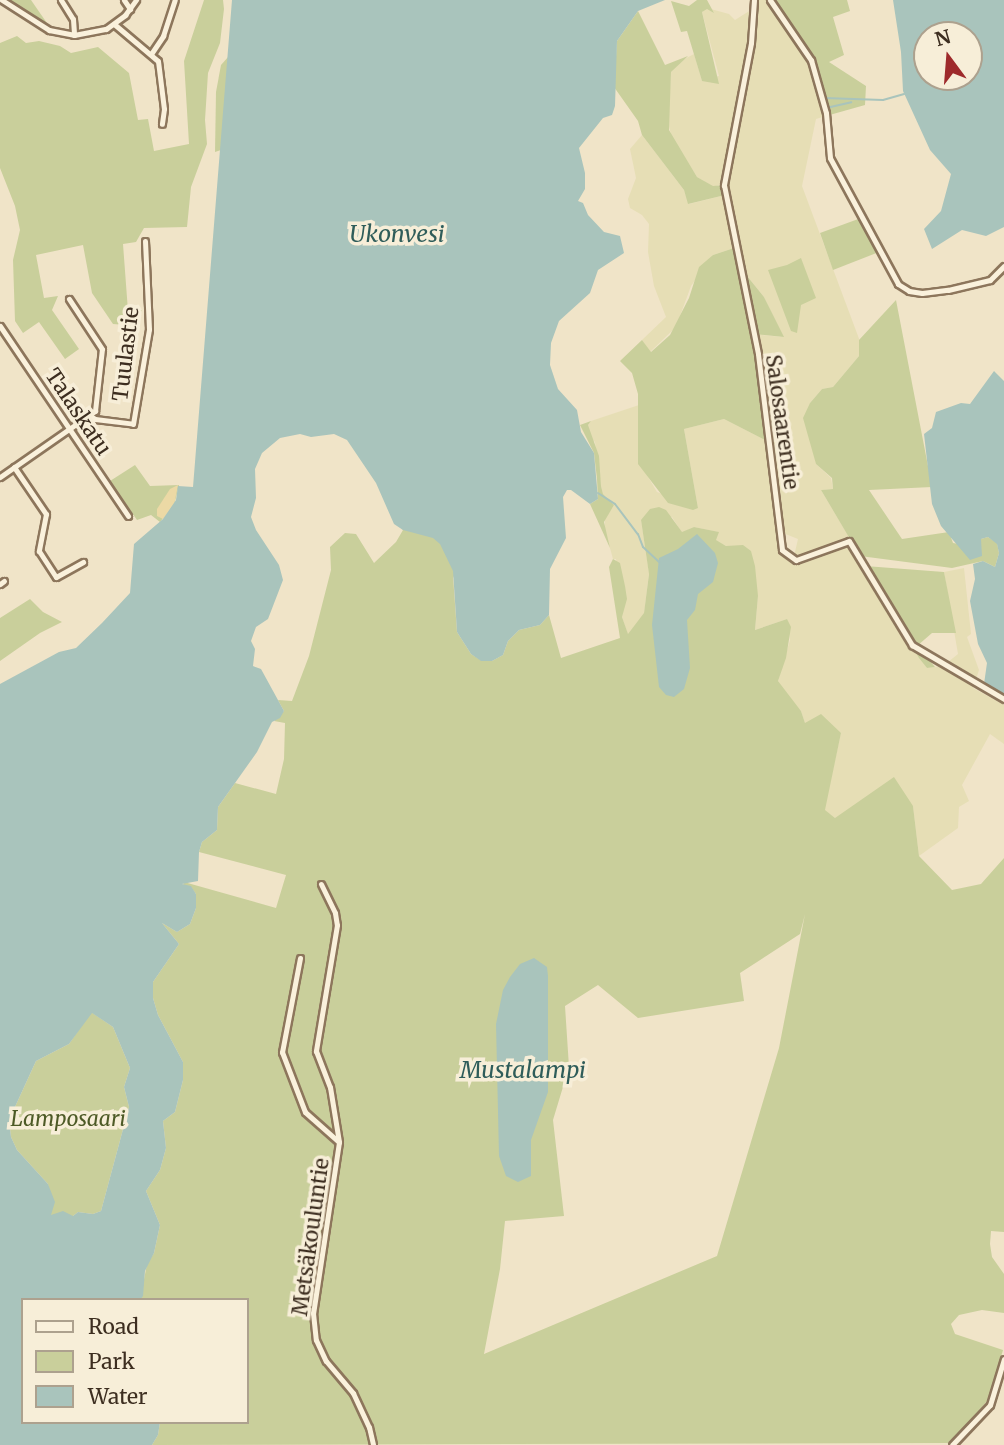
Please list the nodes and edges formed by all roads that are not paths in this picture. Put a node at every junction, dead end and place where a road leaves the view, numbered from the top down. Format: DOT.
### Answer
graph roads {
  1 [pos="2,0"];
  2 [pos="61,0"];
  3 [pos="124,0"];
  4 [pos="136,0"];
  5 [pos="175,0"];
  6 [pos="754,0"];
  7 [pos="770,0"];
  8 [pos="130,9"];
  9 [pos="114,24"];
  10 [pos="74,35"];
  11 [pos="151,54"];
  12 [pos="162,124"];
  13 [pos="145,241"];
  14 [pos="1004,265"];
  15 [pos="69,299"];
  16 [pos="0,326"];
  17 [pos="89,415"];
  18 [pos="71,427"];
  19 [pos="14,467"];
  20 [pos="0,477"];
  21 [pos="128,516"];
  22 [pos="83,562"];
  23 [pos="1004,699"];
  24 [pos="321,884"];
  25 [pos="300,958"];
  26 [pos="339,1142"];
  27 [pos="1004,1359"];
  28 [pos="373,1445"];
  29 [pos="952,1445"];
  1 -- 10 [label="street"];
  2 -- 10 [label="street"];
  3 -- 8 [label="street"];
  4 -- 8 [label="street"];
  5 -- 11 [label="street"];
  6 -- 23 [label="street, Salosaarentie"];
  7 -- 14 [label="street"];
  8 -- 9 [label="street"];
  9 -- 10 [label="street"];
  9 -- 11 [label="street"];
  11 -- 12 [label="street"];
  13 -- 17 [label="street, Tuulastie"];
  15 -- 17 [label="street"];
  16 -- 18 [label="street, Talaskatu"];
  17 -- 18 [label="street"];
  18 -- 19 [label="street"];
  18 -- 21 [label="street, Talaskatu"];
  19 -- 20 [label="street"];
  19 -- 22 [label="street"];
  24 -- 26 [label="street, Metsäkouluntie"];
  25 -- 26 [label="street, Metsäkouluntie"];
  26 -- 28 [label="street, Metsäkouluntie"];
  27 -- 29 [label="street"];
}
